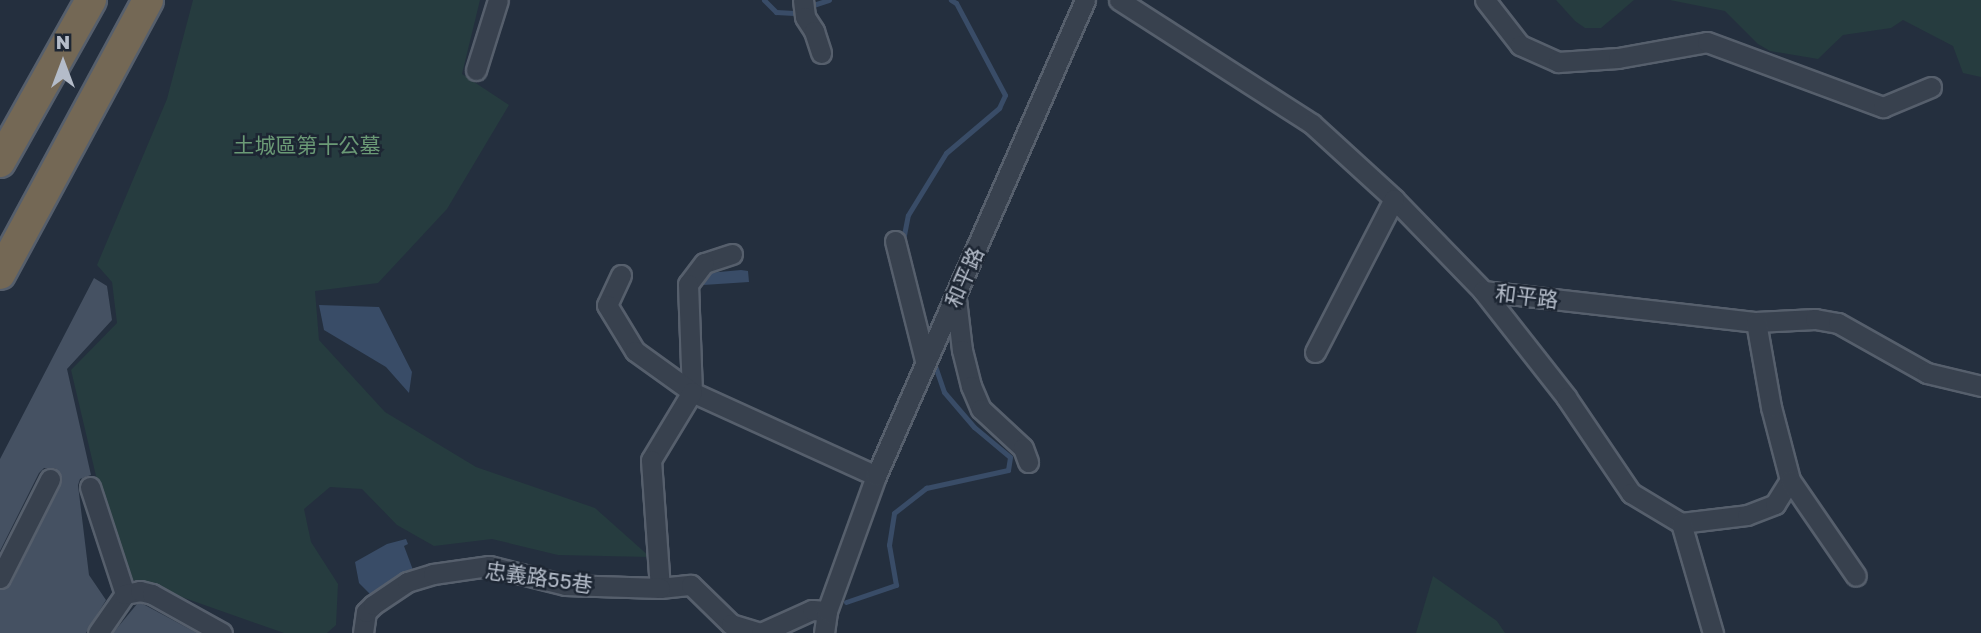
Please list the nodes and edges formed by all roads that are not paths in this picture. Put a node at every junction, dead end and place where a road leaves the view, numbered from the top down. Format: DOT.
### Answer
graph roads {
  1 [pos="91,0"];
  2 [pos="148,0"];
  3 [pos="498,0"];
  4 [pos="803,0"];
  5 [pos="1085,0"];
  6 [pos="1119,0"];
  7 [pos="1485,0"];
  8 [pos="821,53"];
  9 [pos="477,70"];
  10 [pos="1931,87"];
  11 [pos="0,162"];
  12 [pos="1394,200"];
  13 [pos="895,241"];
  14 [pos="732,254"];
  15 [pos="0,274"];
  16 [pos="621,275"];
  17 [pos="1483,291"];
  18 [pos="956,298"];
  19 [pos="1756,322"];
  20 [pos="1315,352"];
  21 [pos="925,360"];
  22 [pos="1981,386"];
  23 [pos="692,392"];
  24 [pos="1028,462"];
  25 [pos="876,476"];
  26 [pos="50,479"];
  27 [pos="1790,480"];
  28 [pos="90,487"];
  29 [pos="1681,523"];
  30 [pos="1856,576"];
  31 [pos="0,578"];
  32 [pos="660,588"];
  33 [pos="125,594"];
  34 [pos="827,611"];
  35 [pos="97,633"];
  36 [pos="222,633"];
  37 [pos="363,633"];
  38 [pos="824,633"];
  39 [pos="841,633"];
  40 [pos="1713,633"];
  1 -- 11 [label="highway"];
  2 -- 15 [label="highway"];
  3 -- 9 [label="street"];
  4 -- 8 [label="street"];
  5 -- 18 [label="street, 和平路"];
  6 -- 12 [label="street, 和平路"];
  7 -- 10 [label="street"];
  12 -- 17 [label="street, 和平路"];
  12 -- 20 [label="street"];
  13 -- 21 [label="street"];
  14 -- 23 [label="street"];
  16 -- 23 [label="street"];
  17 -- 19 [label="street, 和平路"];
  17 -- 29 [label="street"];
  18 -- 21 [label="street, 和平路"];
  18 -- 24 [label="street"];
  19 -- 22 [label="street, 和平路"];
  19 -- 27 [label="street"];
  21 -- 25 [label="street, 和平路"];
  23 -- 25 [label="street"];
  23 -- 32 [label="street"];
  25 -- 34 [label="street, 和平路"];
  26 -- 31 [label="street"];
  27 -- 29 [label="street"];
  27 -- 30 [label="street"];
  28 -- 33 [label="street"];
  29 -- 40 [label="street"];
  32 -- 34 [label="street, 忠義路55巷"];
  32 -- 37 [label="street, 忠義路55巷"];
  33 -- 35 [label="street"];
  33 -- 36 [label="street"];
  34 -- 38 [label="street, 和平路"];
  34 -- 39 [label="street"];
}
